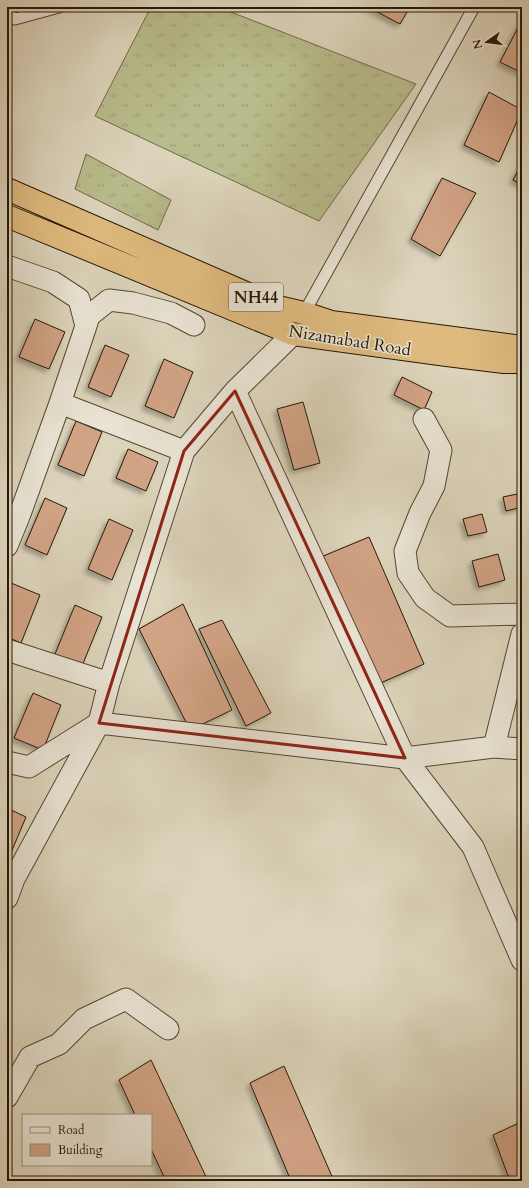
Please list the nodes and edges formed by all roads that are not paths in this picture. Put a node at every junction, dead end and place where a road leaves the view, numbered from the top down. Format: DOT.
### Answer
graph roads {
  1 [pos="59,7"];
  2 [pos="474,7"];
  3 [pos="7,14"];
  4 [pos="7,189"];
  5 [pos="7,216"];
  6 [pos="7,266"];
  7 [pos="304,313"];
  8 [pos="194,325"];
  9 [pos="86,326"];
  10 [pos="293,334"];
  11 [pos="522,347"];
  12 [pos="522,362"];
  13 [pos="235,392"];
  14 [pos="60,403"];
  15 [pos="424,419"];
  16 [pos="184,451"];
  17 [pos="13,515"];
  18 [pos="7,546"];
  19 [pos="522,614"];
  20 [pos="522,634"];
  21 [pos="7,650"];
  22 [pos="109,683"];
  23 [pos="100,723"];
  24 [pos="494,747"];
  25 [pos="522,749"];
  26 [pos="405,758"];
  27 [pos="7,762"];
  28 [pos="9,885"];
  29 [pos="522,960"];
  30 [pos="168,1030"];
  31 [pos="7,1096"];
  1 -- 3 [label="lane"];
  2 -- 7 [label="lane"];
  4 -- 7 [label="highway, NH44"];
  5 -- 10 [label="highway, Nizamabad Road / NH44"];
  6 -- 9 [label="street"];
  7 -- 11 [label="highway, NH44"];
  8 -- 9 [label="street"];
  9 -- 14 [label="street"];
  10 -- 12 [label="highway, Nizamabad Road / NH44"];
  10 -- 13 [label="street"];
  13 -- 16 [label="street"];
  13 -- 26 [label="street"];
  14 -- 16 [label="street"];
  14 -- 17 [label="street"];
  15 -- 19 [label="street"];
  16 -- 22 [label="street"];
  17 -- 18 [label="street"];
  20 -- 24 [label="street"];
  21 -- 22 [label="street"];
  22 -- 23 [label="street"];
  23 -- 26 [label="street"];
  23 -- 27 [label="street"];
  23 -- 28 [label="street"];
  24 -- 25 [label="street"];
  24 -- 26 [label="street"];
  26 -- 29 [label="street"];
  30 -- 31 [label="street"];
}
